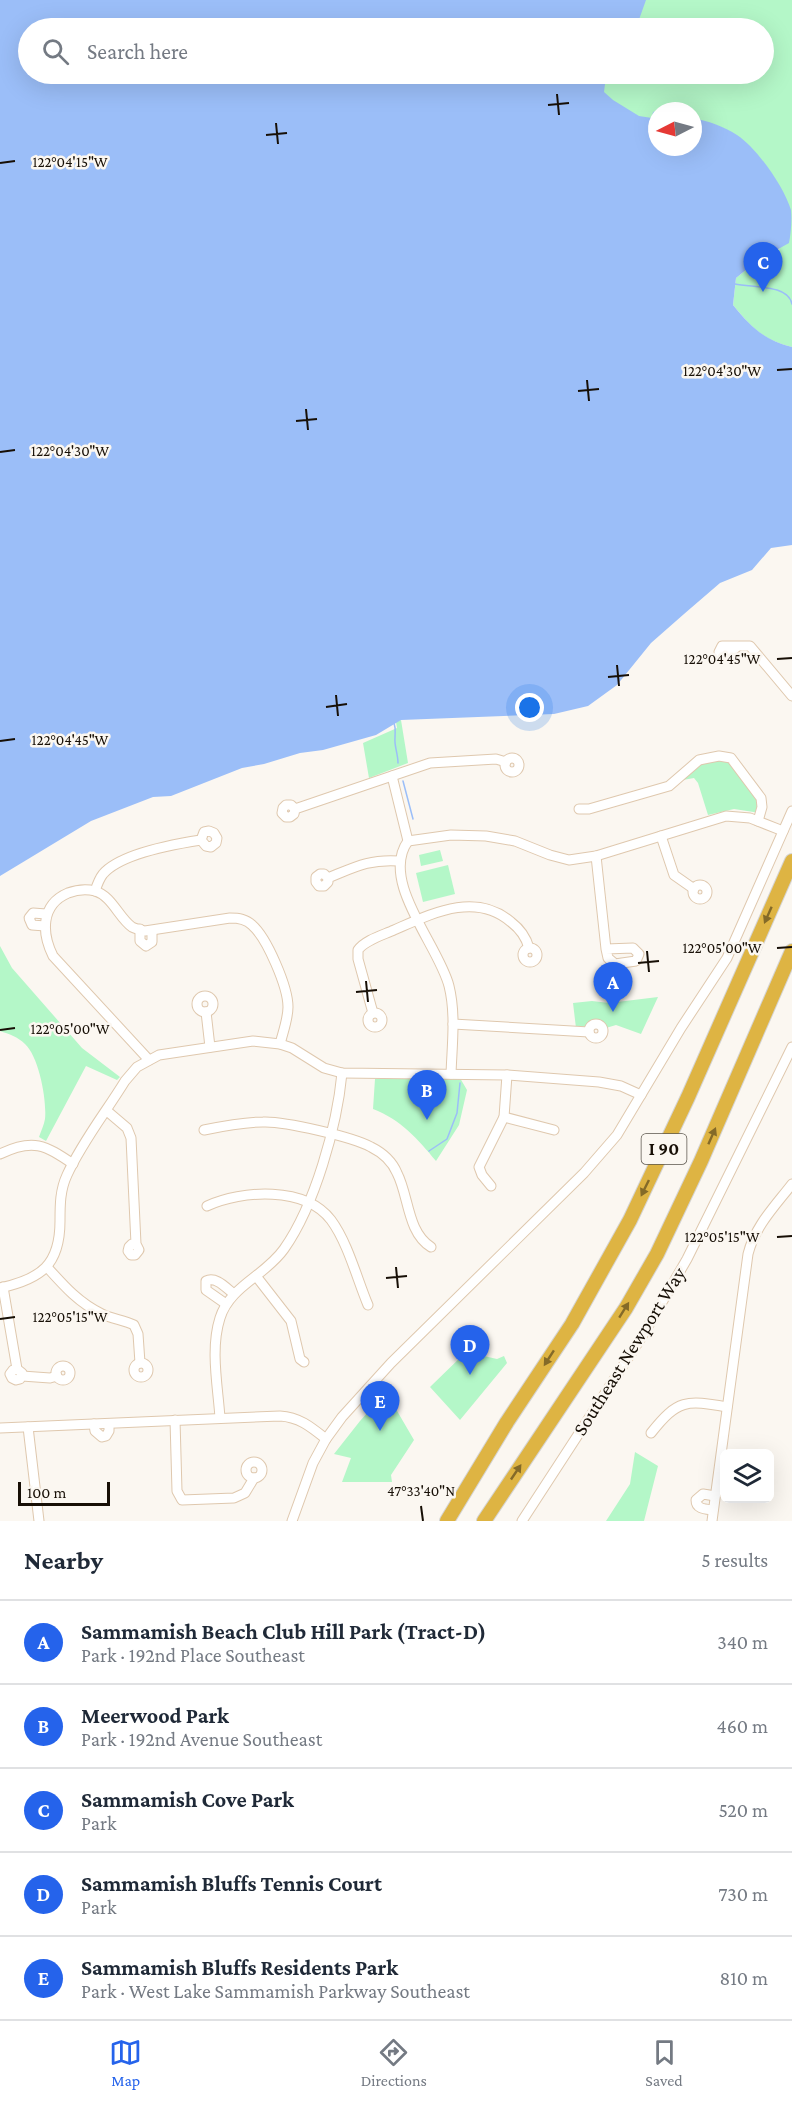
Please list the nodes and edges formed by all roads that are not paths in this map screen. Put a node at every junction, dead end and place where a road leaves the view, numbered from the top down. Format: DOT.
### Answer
graph roads {
  1 [pos="737,647"];
  2 [pos="792,696"];
  3 [pos="506,762"];
  4 [pos="392,776"];
  5 [pos="295,809"];
  6 [pos="579,809"];
  7 [pos="792,811"];
  8 [pos="758,821"];
  9 [pos="783,831"];
  10 [pos="661,836"];
  11 [pos="201,840"];
  12 [pos="408,841"];
  13 [pos="596,856"];
  14 [pos="399,861"];
  15 [pos="792,861"];
  16 [pos="328,878"];
  17 [pos="694,889"];
  18 [pos="95,891"];
  19 [pos="29,918"];
  20 [pos="418,920"];
  21 [pos="45,921"];
  22 [pos="140,929"];
  23 [pos="152,931"];
  24 [pos="529,948"];
  25 [pos="606,949"];
  26 [pos="792,951"];
  27 [pos="206,1012"];
  28 [pos="373,1013"];
  29 [pos="453,1024"];
  30 [pos="589,1032"];
  31 [pos="280,1044"];
  32 [pos="210,1047"];
  33 [pos="792,1047"];
  34 [pos="790,1059"];
  35 [pos="149,1060"];
  36 [pos="342,1073"];
  37 [pos="451,1074"];
  38 [pos="507,1075"];
  39 [pos="641,1095"];
  40 [pos="107,1111"];
  41 [pos="504,1117"];
  42 [pos="204,1130"];
  43 [pos="554,1130"];
  44 [pos="330,1135"];
  45 [pos="0,1154"];
  46 [pos="73,1164"];
  47 [pos="792,1184"];
  48 [pos="491,1186"];
  49 [pos="309,1204"];
  50 [pos="207,1206"];
  51 [pos="136,1245"];
  52 [pos="430,1247"];
  53 [pos="47,1268"];
  54 [pos="256,1276"];
  55 [pos="2,1288"];
  56 [pos="234,1294"];
  57 [pos="226,1304"];
  58 [pos="368,1305"];
  59 [pos="304,1362"];
  60 [pos="140,1363"];
  61 [pos="57,1376"];
  62 [pos="727,1407"];
  63 [pos="220,1418"];
  64 [pos="175,1420"];
  65 [pos="28,1427"];
  66 [pos="0,1428"];
  67 [pos="651,1433"];
  68 [pos="326,1439"];
  69 [pos="254,1478"];
  70 [pos="715,1496"];
  71 [pos="713,1510"];
  72 [pos="39,1521"];
  73 [pos="292,1521"];
  74 [pos="447,1521"];
  75 [pos="484,1521"];
  76 [pos="522,1521"];
  77 [pos="712,1521"];
  1 -- 2 [label="street"];
  3 -- 4 [label="street"];
  4 -- 5 [label="street"];
  4 -- 12 [label="street"];
  6 -- 8 [label="street"];
  7 -- 9 [label="street"];
  8 -- 9 [label="street"];
  8 -- 10 [label="street"];
  9 -- 39 [label="street"];
  10 -- 13 [label="street"];
  10 -- 17 [label="street"];
  11 -- 18 [label="street"];
  12 -- 13 [label="street"];
  12 -- 14 [label="street"];
  13 -- 25 [label="street"];
  14 -- 16 [label="street"];
  14 -- 20 [label="street"];
  15 -- 74 [label="highway, I 90, one-way"];
  18 -- 21 [label="street"];
  18 -- 22 [label="street"];
  19 -- 21 [label="street"];
  20 -- 24 [label="street"];
  20 -- 28 [label="street"];
  20 -- 29 [label="street"];
  21 -- 35 [label="street"];
  22 -- 23 [label="street"];
  22 -- 23 [label="street"];
  23 -- 31 [label="street"];
  75 -- 26 [label="highway, I 90, one-way"];
  27 -- 32 [label="street"];
  29 -- 30 [label="street"];
  29 -- 37 [label="street"];
  31 -- 32 [label="street"];
  31 -- 36 [label="street"];
  32 -- 35 [label="street"];
  33 -- 34 [label="street, Southeast Newport Way"];
  34 -- 76 [label="street, Southeast Newport Way"];
  35 -- 40 [label="street"];
  36 -- 37 [label="street"];
  36 -- 44 [label="street"];
  37 -- 38 [label="street"];
  38 -- 39 [label="street"];
  38 -- 41 [label="street"];
  39 -- 68 [label="street"];
  40 -- 46 [label="street"];
  40 -- 51 [label="street"];
  41 -- 43 [label="street"];
  41 -- 48 [label="street"];
  42 -- 44 [label="street"];
  44 -- 49 [label="street"];
  44 -- 52 [label="street"];
  45 -- 46 [label="street"];
  46 -- 53 [label="street"];
  47 -- 62 [label="street"];
  49 -- 50 [label="street"];
  49 -- 54 [label="street"];
  49 -- 58 [label="street"];
  53 -- 55 [label="street"];
  53 -- 60 [label="street"];
  54 -- 56 [label="street"];
  54 -- 59 [label="street"];
  55 -- 61 [label="street"];
  56 -- 57 [label="street"];
  56 -- 57 [label="street"];
  57 -- 63 [label="street"];
  62 -- 67 [label="street"];
  62 -- 70 [label="street"];
  63 -- 64 [label="street"];
  63 -- 68 [label="street"];
  64 -- 65 [label="street"];
  64 -- 69 [label="street"];
  65 -- 66 [label="street"];
  65 -- 72 [label="street"];
  68 -- 73 [label="street"];
  70 -- 71 [label="street"];
  70 -- 71 [label="street"];
  71 -- 77 [label="street"];
}
